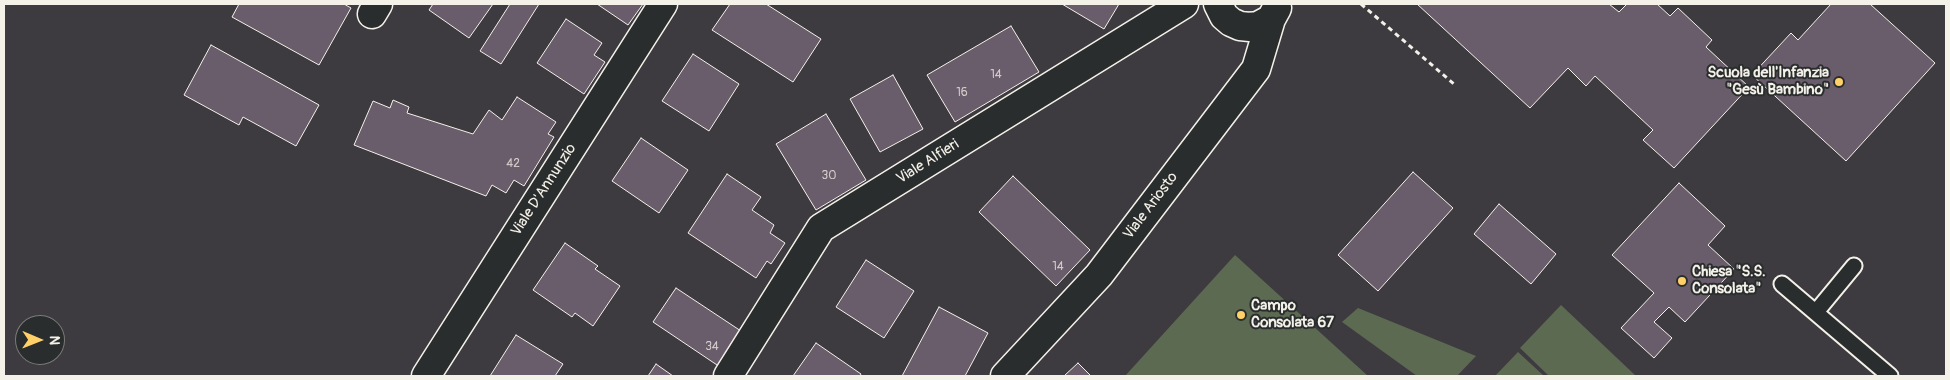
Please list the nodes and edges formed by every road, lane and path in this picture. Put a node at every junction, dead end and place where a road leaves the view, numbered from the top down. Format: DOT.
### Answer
graph roads {
  1 [pos="663,4"];
  2 [pos="1184,4"];
  3 [pos="1216,4"];
  4 [pos="1361,4"];
  5 [pos="1275,11"];
  6 [pos="1454,84"];
  7 [pos="1854,266"];
  8 [pos="1782,284"];
  9 [pos="1816,312"];
  10 [pos="426,376"];
  11 [pos="728,376"];
  12 [pos="1005,376"];
  13 [pos="1890,376"];
  1 -- 10 [label="street, Viale D'Annunzio"];
  2 -- 11 [label="street, Viale Alfieri"];
  3 -- 5 [label="street"];
  4 -- 6 [label="path"];
  5 -- 12 [label="street, Viale Ariosto"];
  7 -- 9 [label="lane"];
  8 -- 9 [label="lane"];
  9 -- 13 [label="lane"];
}
